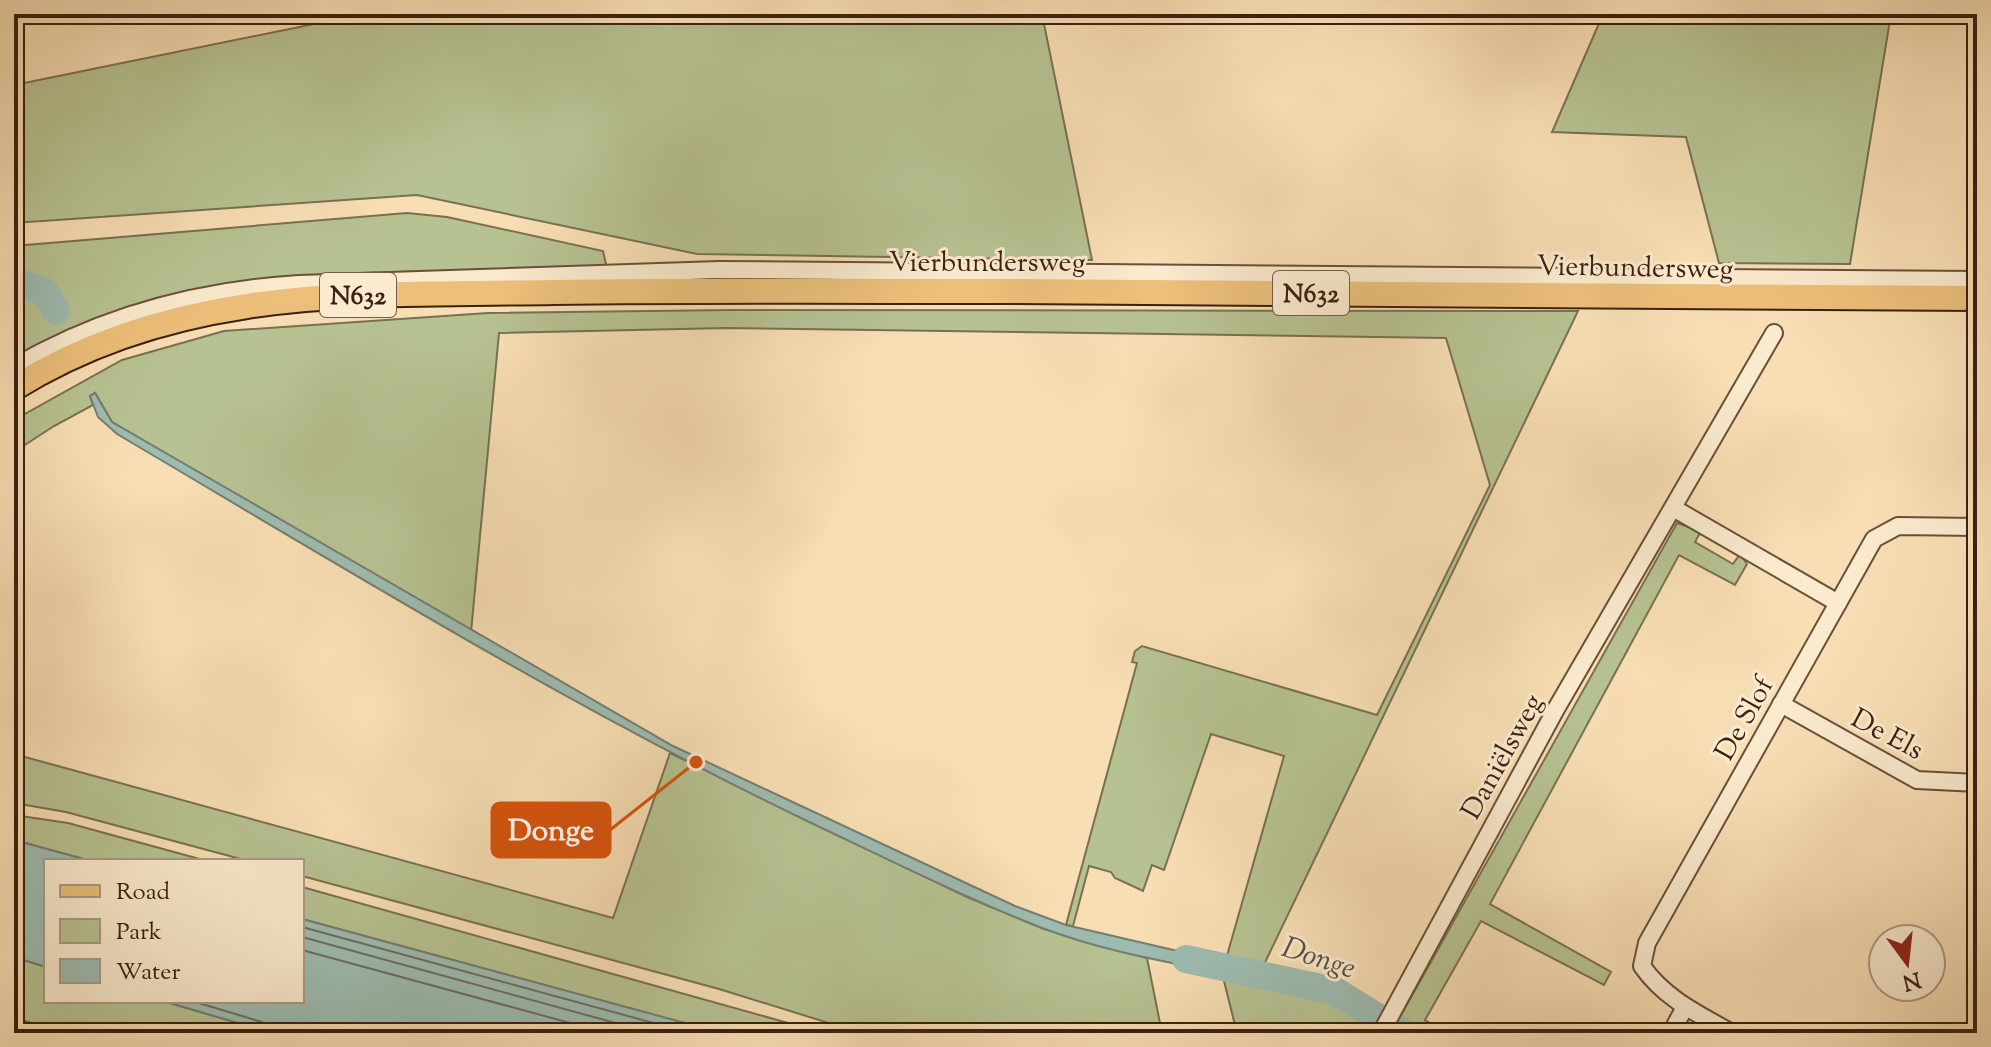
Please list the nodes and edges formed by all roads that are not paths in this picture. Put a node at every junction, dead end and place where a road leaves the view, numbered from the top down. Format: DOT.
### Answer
graph roads {
  1 [pos="1977,280"];
  2 [pos="623,282"];
  3 [pos="1709,288"];
  4 [pos="1977,298"];
  5 [pos="1774,333"];
  6 [pos="14,367"];
  7 [pos="14,388"];
  8 [pos="1675,509"];
  9 [pos="1977,527"];
  10 [pos="1838,603"];
  11 [pos="1781,704"];
  12 [pos="1977,783"];
  13 [pos="1685,1007"];
  14 [pos="1381,1033"];
  15 [pos="1671,1033"];
  16 [pos="1732,1033"];
  1 -- 3 [label="street, Vierbundersweg"];
  2 -- 3 [label="main road, Vierbundersweg / N632"];
  2 -- 6 [label="street, Vierbundersweg"];
  2 -- 7 [label="main road, Vierbundersweg / N632"];
  3 -- 4 [label="main road, Vierbundersweg / N632"];
  5 -- 8 [label="street, Daniëlsweg"];
  8 -- 10 [label="street"];
  8 -- 14 [label="street, Daniëlsweg"];
  9 -- 10 [label="street, De Slof"];
  10 -- 11 [label="street, De Slof"];
  11 -- 12 [label="street, De Els"];
  11 -- 13 [label="street, De Slof"];
  13 -- 15 [label="street"];
  13 -- 16 [label="street, De Slof"];
}
